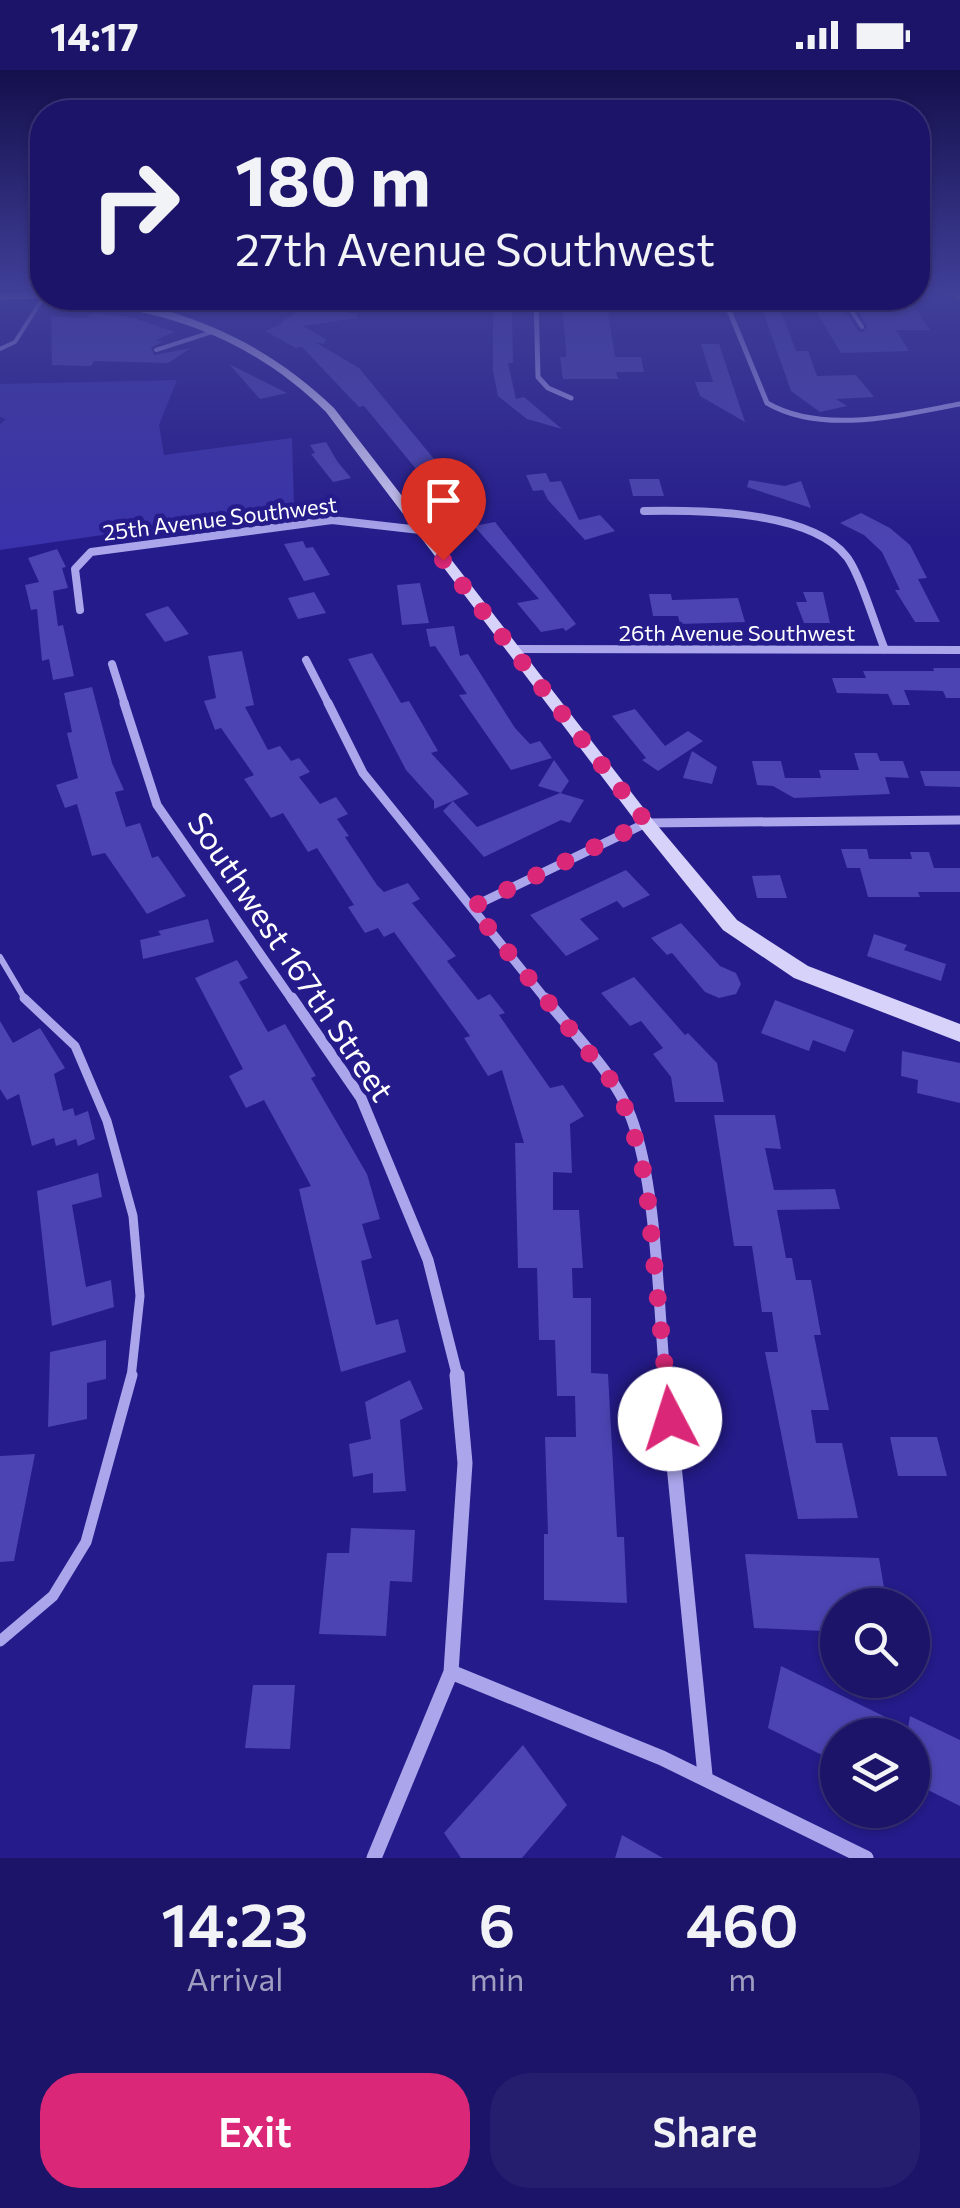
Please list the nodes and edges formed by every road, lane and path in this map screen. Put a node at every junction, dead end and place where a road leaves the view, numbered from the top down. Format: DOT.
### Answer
graph roads {
  1 [pos="296,375"];
  2 [pos="538,375"];
  3 [pos="756,375"];
  4 [pos="571,398"];
  5 [pos="960,404"];
  6 [pos="644,511"];
  7 [pos="420,530"];
  8 [pos="80,610"];
  9 [pos="513,649"];
  10 [pos="885,650"];
  11 [pos="960,650"];
  12 [pos="306,660"];
  13 [pos="112,664"];
  14 [pos="960,820"];
  15 [pos="646,822"];
  16 [pos="472,907"];
  17 [pos="0,957"];
  18 [pos="960,1033"];
  19 [pos="0,1641"];
  20 [pos="451,1672"];
  21 [pos="705,1775"];
  22 [pos="374,1858"];
  23 [pos="866,1858"];
  1 -- 7 [label="street"];
  2 -- 4 [label="street"];
  3 -- 5 [label="street"];
  6 -- 10 [label="street"];
  7 -- 8 [label="street, 25th Avenue Southwest"];
  7 -- 9 [label="street"];
  9 -- 10 [label="street, 26th Avenue Southwest"];
  9 -- 15 [label="street"];
  10 -- 11 [label="street, 26th Avenue Southwest"];
  12 -- 16 [label="street"];
  13 -- 20 [label="street, Southwest 167th Street"];
  14 -- 15 [label="street"];
  15 -- 16 [label="street"];
  15 -- 18 [label="street"];
  16 -- 21 [label="street"];
  17 -- 19 [label="lane"];
  20 -- 21 [label="street"];
  20 -- 22 [label="street, Southwest 167th Street"];
  21 -- 23 [label="street"];
}
